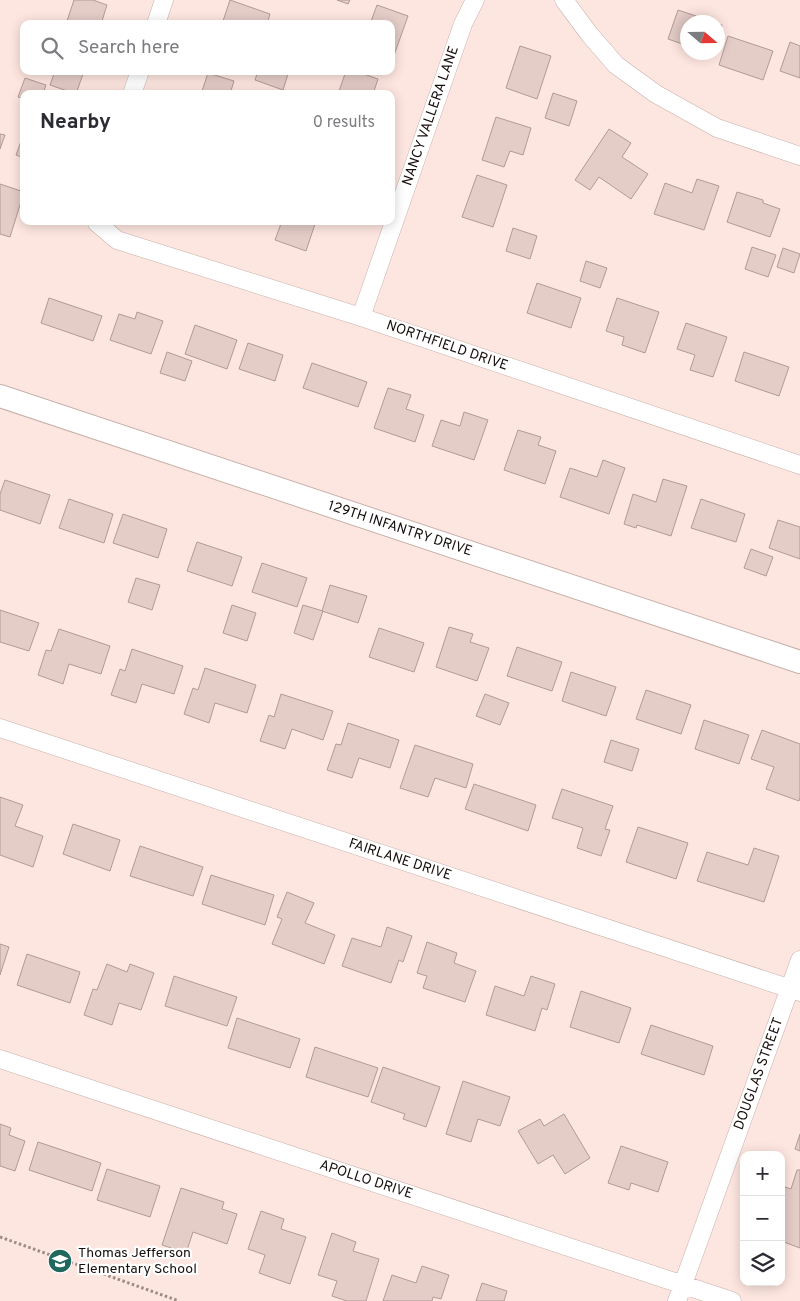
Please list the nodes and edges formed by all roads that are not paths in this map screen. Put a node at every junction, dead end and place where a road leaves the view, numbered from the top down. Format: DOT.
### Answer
graph roads {
  1 [pos="164,0"];
  2 [pos="475,0"];
  3 [pos="564,0"];
  4 [pos="157,20"];
  5 [pos="139,75"];
  6 [pos="133,90"];
  7 [pos="800,156"];
  8 [pos="395,219"];
  9 [pos="100,225"];
  10 [pos="393,225"];
  11 [pos="361,317"];
  12 [pos="0,396"];
  13 [pos="800,466"];
  14 [pos="800,662"];
  15 [pos="0,728"];
  16 [pos="800,960"];
  17 [pos="795,991"];
  18 [pos="0,1059"];
  19 [pos="679,1293"];
  20 [pos="732,1301"];
  1 -- 4 [label="street"];
  2 -- 8 [label="street, NANCY VALLERA LANE"];
  3 -- 7 [label="street"];
  5 -- 6 [label="street"];
  9 -- 11 [label="street, NORTHFIELD DRIVE"];
  10 -- 11 [label="street, NANCY VALLERA LANE"];
  11 -- 13 [label="street, NORTHFIELD DRIVE"];
  12 -- 14 [label="street, 129TH INFANTRY DRIVE"];
  15 -- 17 [label="street, FAIRLANE DRIVE"];
  16 -- 17 [label="street, DOUGLAS STREET"];
  17 -- 19 [label="street, DOUGLAS STREET"];
  18 -- 19 [label="street, APOLLO DRIVE"];
  19 -- 20 [label="street, APOLLO DRIVE"];
}
